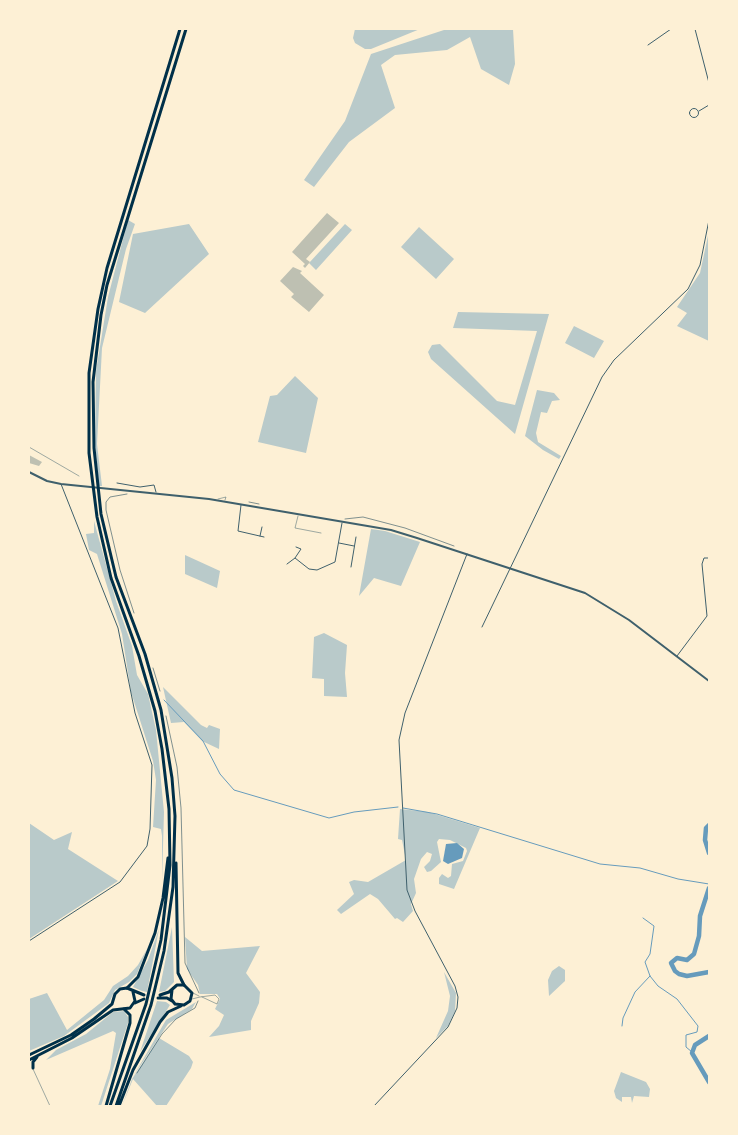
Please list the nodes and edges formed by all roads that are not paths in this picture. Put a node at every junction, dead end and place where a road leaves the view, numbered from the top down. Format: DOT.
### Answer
graph roads {
  1 [pos="180,29"];
  2 [pos="186,29"];
  3 [pos="671,29"];
  4 [pos="695,29"];
  5 [pos="648,45"];
  6 [pos="709,84"];
  7 [pos="709,105"];
  8 [pos="698,111"];
  9 [pos="709,220"];
  10 [pos="29,447"];
  11 [pos="29,472"];
  12 [pos="80,476"];
  13 [pos="117,483"];
  14 [pos="62,484"];
  15 [pos="156,493"];
  16 [pos="215,500"];
  17 [pos="225,502"];
  18 [pos="242,504"];
  19 [pos="298,514"];
  20 [pos="342,522"];
  21 [pos="262,526"];
  22 [pos="321,533"];
  23 [pos="260,536"];
  24 [pos="356,537"];
  25 [pos="264,538"];
  26 [pos="339,543"];
  27 [pos="354,546"];
  28 [pos="296,547"];
  29 [pos="467,554"];
  30 [pos="295,558"];
  31 [pos="709,558"];
  32 [pos="287,564"];
  33 [pos="351,567"];
  34 [pos="510,568"];
  35 [pos="482,627"];
  36 [pos="677,657"];
  37 [pos="709,681"];
  38 [pos="170,850"];
  39 [pos="175,858"];
  40 [pos="29,942"];
  41 [pos="184,985"];
  42 [pos="126,988"];
  43 [pos="172,990"];
  44 [pos="133,992"];
  45 [pos="192,993"];
  46 [pos="200,997"];
  47 [pos="202,997"];
  48 [pos="114,1001"];
  49 [pos="173,1001"];
  50 [pos="190,1001"];
  51 [pos="134,1004"];
  52 [pos="181,1006"];
  53 [pos="122,1009"];
  54 [pos="29,1055"];
  55 [pos="39,1055"];
  56 [pos="29,1060"];
  57 [pos="29,1064"];
  58 [pos="33,1068"];
  59 [pos="50,1106"];
  60 [pos="106,1106"];
  61 [pos="110,1106"];
  62 [pos="117,1106"];
  63 [pos="374,1106"];
  1 -- 38 [label="highway"];
  2 -- 39 [label="highway"];
  3 -- 5 [label="street"];
  4 -- 6 [label="street"];
  7 -- 8 [label="street"];
  9 -- 34 [label="street"];
  10 -- 12 [label="lane"];
  11 -- 14 [label="street"];
  13 -- 15 [label="street"];
  14 -- 15 [label="street"];
  14 -- 40 [label="street"];
  15 -- 16 [label="street"];
  16 -- 17 [label="street"];
  16 -- 17 [label="lane"];
  17 -- 18 [label="street"];
  18 -- 19 [label="street"];
  18 -- 23 [label="street"];
  19 -- 20 [label="street"];
  19 -- 22 [label="lane"];
  20 -- 26 [label="street"];
  20 -- 29 [label="street"];
  21 -- 23 [label="street"];
  23 -- 25 [label="street"];
  24 -- 27 [label="street"];
  26 -- 27 [label="street"];
  26 -- 30 [label="street"];
  27 -- 33 [label="street"];
  28 -- 30 [label="street"];
  29 -- 34 [label="street"];
  29 -- 63 [label="street"];
  30 -- 32 [label="street"];
  31 -- 36 [label="street"];
  34 -- 35 [label="street"];
  34 -- 36 [label="street"];
  36 -- 37 [label="street"];
  38 -- 42 [label="highway"];
  38 -- 61 [label="highway"];
  39 -- 41 [label="highway"];
  39 -- 62 [label="highway"];
  41 -- 43 [label="highway"];
  41 -- 45 [label="highway"];
  42 -- 44 [label="highway"];
  42 -- 48 [label="highway"];
  43 -- 49 [label="highway"];
  43 -- 49 [label="highway"];
  44 -- 51 [label="highway"];
  44 -- 51 [label="highway"];
  45 -- 46 [label="lane"];
  45 -- 50 [label="highway"];
  46 -- 47 [label="lane"];
  46 -- 50 [label="lane"];
  47 -- 47 [label="lane"];
  48 -- 53 [label="highway"];
  48 -- 54 [label="highway"];
  49 -- 52 [label="highway"];
  50 -- 52 [label="highway"];
  51 -- 53 [label="highway"];
  52 -- 62 [label="highway"];
  53 -- 55 [label="highway"];
  53 -- 60 [label="highway"];
  55 -- 56 [label="highway"];
  55 -- 58 [label="highway"];
  57 -- 58 [label="highway"];
  58 -- 59 [label="lane"];
}
